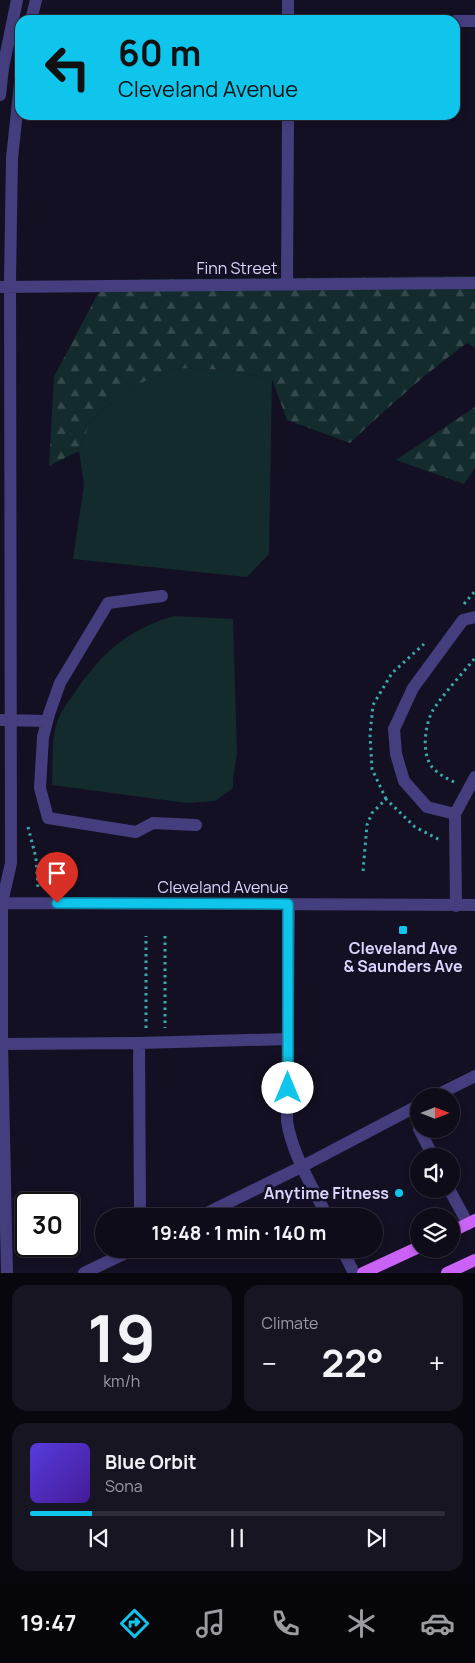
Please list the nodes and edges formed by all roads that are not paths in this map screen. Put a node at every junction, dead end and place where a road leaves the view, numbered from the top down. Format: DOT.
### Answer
graph roads {
  1 [pos="17,0"];
  2 [pos="36,0"];
  3 [pos="288,0"];
  4 [pos="33,15"];
  5 [pos="288,15"];
  6 [pos="460,21"];
  7 [pos="475,21"];
  8 [pos="0,95"];
  9 [pos="16,120"];
  10 [pos="288,120"];
  11 [pos="287,284"];
  12 [pos="475,284"];
  13 [pos="5,287"];
  14 [pos="162,596"];
  15 [pos="475,618"];
  16 [pos="6,720"];
  17 [pos="47,721"];
  18 [pos="475,778"];
  19 [pos="455,814"];
  20 [pos="196,825"];
  21 [pos="1,901"];
  22 [pos="288,904"];
  23 [pos="456,906"];
  24 [pos="475,906"];
  25 [pos="288,1039"];
  26 [pos="142,1043"];
  27 [pos="2,1044"];
  28 [pos="475,1076"];
  29 [pos="451,1088"];
  30 [pos="410,1109"];
  31 [pos="303,1166"];
  32 [pos="455,1198"];
  33 [pos="140,1208"];
  34 [pos="217,1208"];
  35 [pos="323,1208"];
  36 [pos="471,1222"];
  37 [pos="410,1251"];
  38 [pos="115,1258"];
  39 [pos="346,1258"];
  40 [pos="475,1260"];
  41 [pos="7,1273"];
  42 [pos="84,1273"];
  43 [pos="354,1273"];
  44 [pos="363,1273"];
  45 [pos="446,1273"];
  1 -- 8 [label="street"];
  2 -- 4 [label="street"];
  3 -- 5 [label="street"];
  6 -- 7 [label="street"];
  9 -- 13 [label="street"];
  10 -- 11 [label="street"];
  11 -- 12 [label="street, Finn Street"];
  11 -- 13 [label="street, Finn Street"];
  13 -- 16 [label="street"];
  14 -- 17 [label="street"];
  15 -- 19 [label="street"];
  16 -- 17 [label="street"];
  16 -- 21 [label="street"];
  17 -- 20 [label="street"];
  18 -- 19 [label="street"];
  19 -- 23 [label="street"];
  21 -- 22 [label="street, Cleveland Avenue"];
  21 -- 27 [label="street"];
  22 -- 23 [label="street, Cleveland Avenue"];
  22 -- 25 [label="street"];
  23 -- 24 [label="street, Cleveland Avenue"];
  25 -- 26 [label="street"];
  25 -- 31 [label="street"];
  26 -- 27 [label="street"];
  26 -- 33 [label="street"];
  27 -- 41 [label="street"];
  28 -- 29 [label="street"];
  30 -- 31 [label="street"];
  31 -- 34 [label="street"];
  31 -- 35 [label="street"];
  32 -- 36 [label="street"];
  37 -- 44 [label="main road"];
  38 -- 42 [label="street"];
  39 -- 43 [label="street"];
  40 -- 45 [label="main road"];
}
